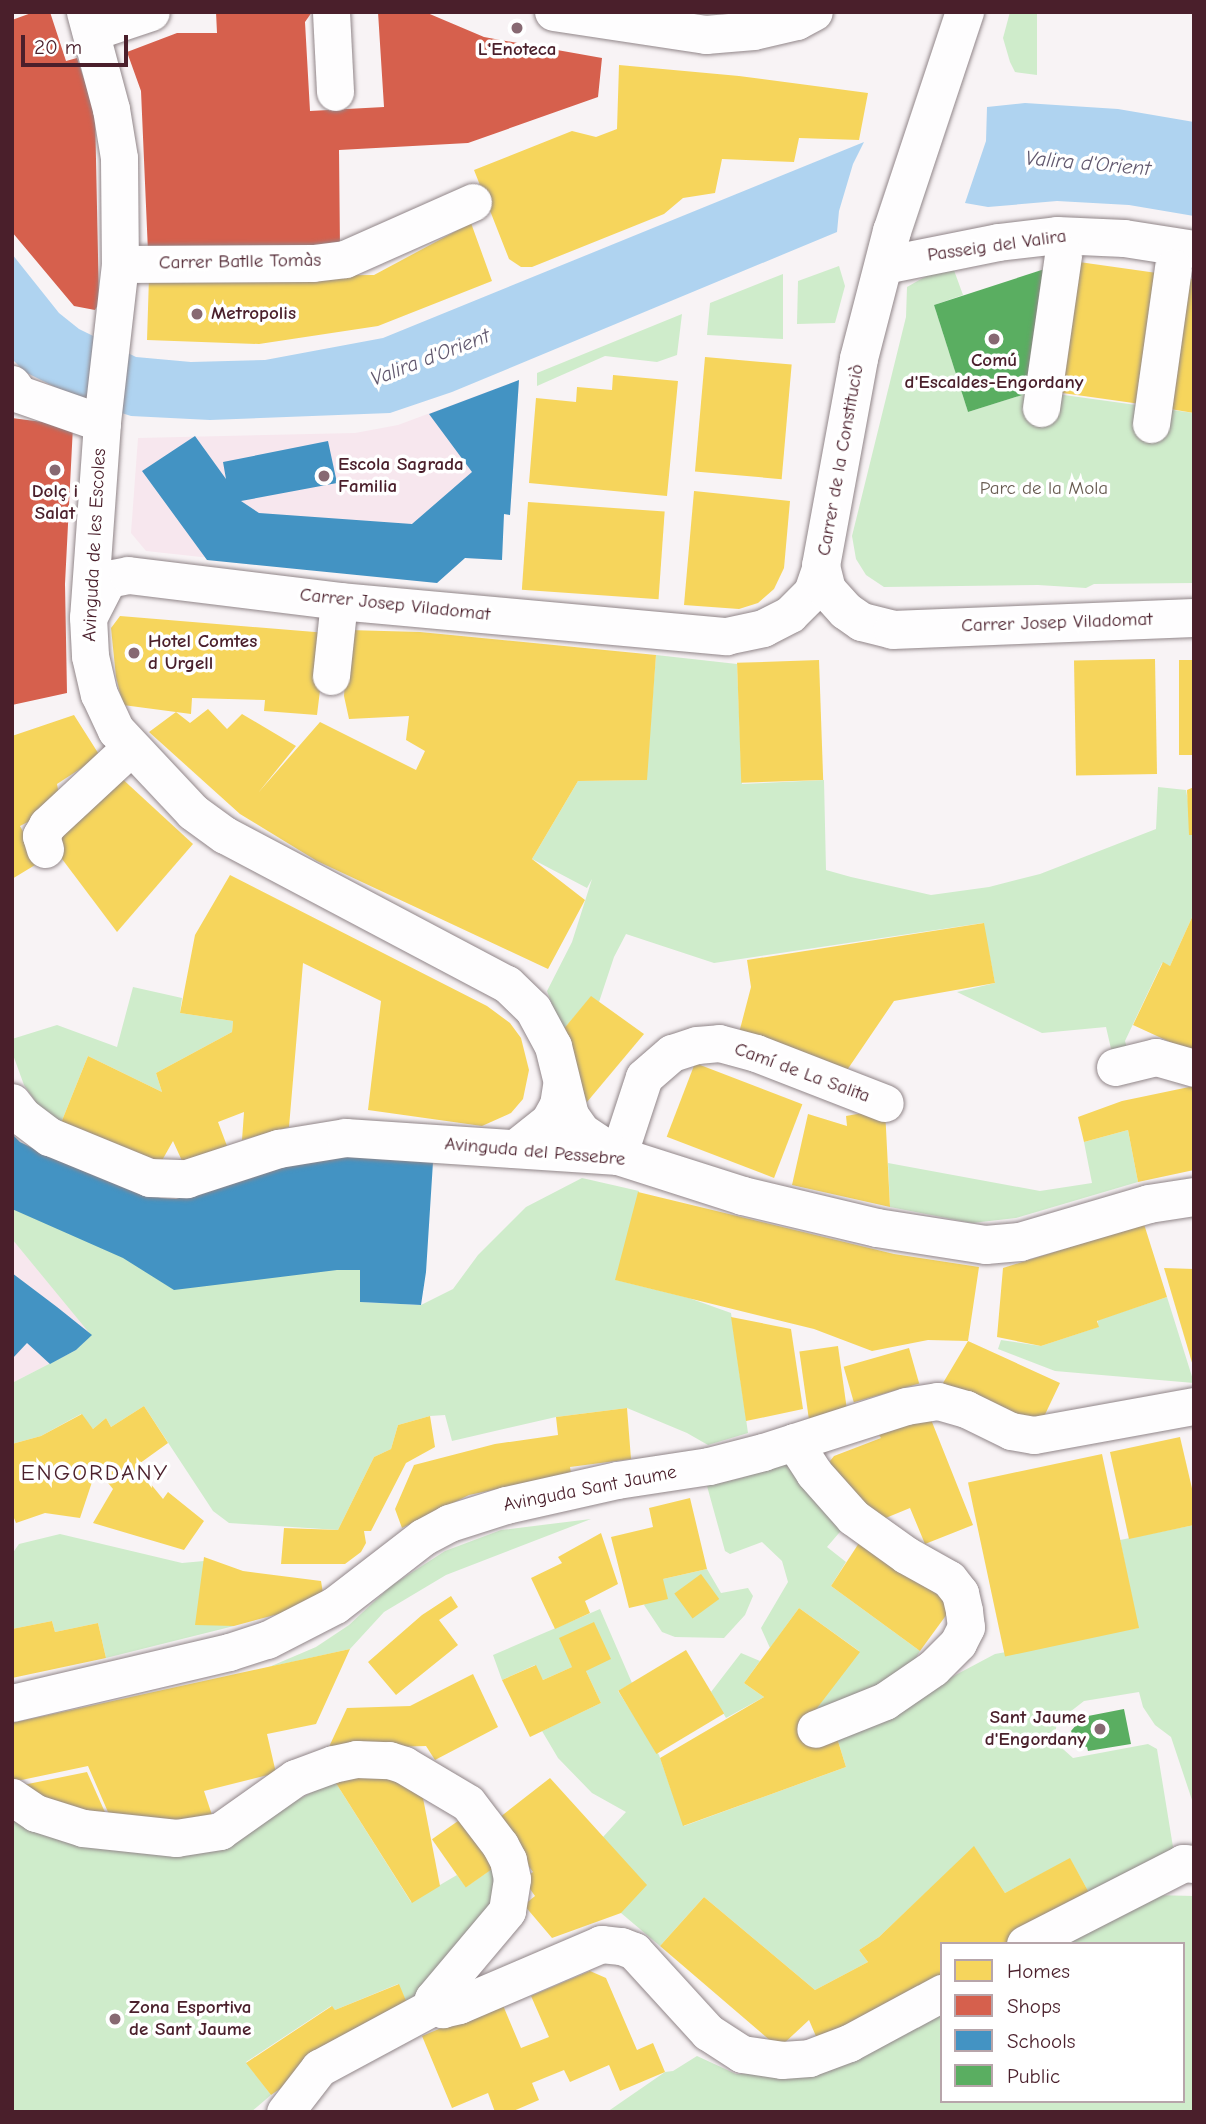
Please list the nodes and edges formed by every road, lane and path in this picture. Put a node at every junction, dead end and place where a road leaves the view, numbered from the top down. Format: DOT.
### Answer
graph roads {
  1 [pos="151,12"];
  2 [pos="331,12"];
  3 [pos="554,12"];
  4 [pos="814,12"];
  5 [pos="965,12"];
  6 [pos="88,22"];
  7 [pos="335,92"];
  8 [pos="473,202"];
  9 [pos="888,248"];
  10 [pos="1063,255"];
  11 [pos="1183,259"];
  12 [pos="120,264"];
  13 [pos="12,384"];
  14 [pos="1041,408"];
  15 [pos="102,423"];
  16 [pos="1151,424"];
  17 [pos="821,566"];
  18 [pos="339,601"];
  19 [pos="89,617"];
  20 [pos="1194,618"];
  21 [pos="726,636"];
  22 [pos="331,676"];
  23 [pos="130,748"];
  24 [pos="45,849"];
  25 [pos="1115,1067"];
  26 [pos="1194,1069"];
  27 [pos="561,1086"];
  28 [pos="12,1103"];
  29 [pos="885,1103"];
  30 [pos="514,1149"];
  31 [pos="618,1156"];
  32 [pos="1191,1205"];
  33 [pos="1194,1405"];
  34 [pos="794,1441"];
  35 [pos="12,1703"];
  36 [pos="815,1729"];
  37 [pos="12,1797"];
  38 [pos="1194,1864"];
  39 [pos="1029,1942"];
  40 [pos="940,1994"];
  41 [pos="434,2006"];
  42 [pos="285,2112"];
  1 -- 6 [label="street"];
  2 -- 7 [label="street"];
  3 -- 4 [label="main road"];
  5 -- 9 [label="main road, Carrer de la Constituciò"];
  6 -- 12 [label="street, Avinguda de les Escoles"];
  8 -- 12 [label="street, Carrer Batlle Tomàs"];
  9 -- 11 [label="street, Passeig del Valira"];
  9 -- 17 [label="main road, Carrer de la Constituciò"];
  10 -- 14 [label="street"];
  11 -- 16 [label="street"];
  12 -- 15 [label="street, Avinguda de les Escoles"];
  13 -- 15 [label="street"];
  15 -- 19 [label="street, Avinguda de les Escoles"];
  17 -- 20 [label="main road, Carrer Josep Viladomat"];
  17 -- 21 [label="street, Carrer de la Constituciò"];
  18 -- 19 [label="street, Carrer Josep Viladomat"];
  18 -- 21 [label="street, Carrer Josep Viladomat"];
  18 -- 22 [label="street"];
  19 -- 23 [label="street, Avinguda de les Escoles"];
  23 -- 24 [label="street"];
  23 -- 27 [label="street, Avinguda de les Escoles"];
  25 -- 26 [label="street"];
  27 -- 30 [label="street"];
  27 -- 31 [label="street, Avinguda de les Escoles"];
  28 -- 30 [label="main road, Avinguda del Pessebre"];
  29 -- 31 [label="street, Camí de La Salita"];
  30 -- 31 [label="main road, Avinguda del Pessebre"];
  31 -- 32 [label="main road, Avinguda del Pessebre"];
  33 -- 34 [label="street, Avinguda Sant Jaume"];
  34 -- 35 [label="street, Avinguda Sant Jaume"];
  34 -- 36 [label="street"];
  37 -- 41 [label="street"];
  38 -- 39 [label="street"];
  40 -- 41 [label="street"];
  41 -- 42 [label="street"];
}
